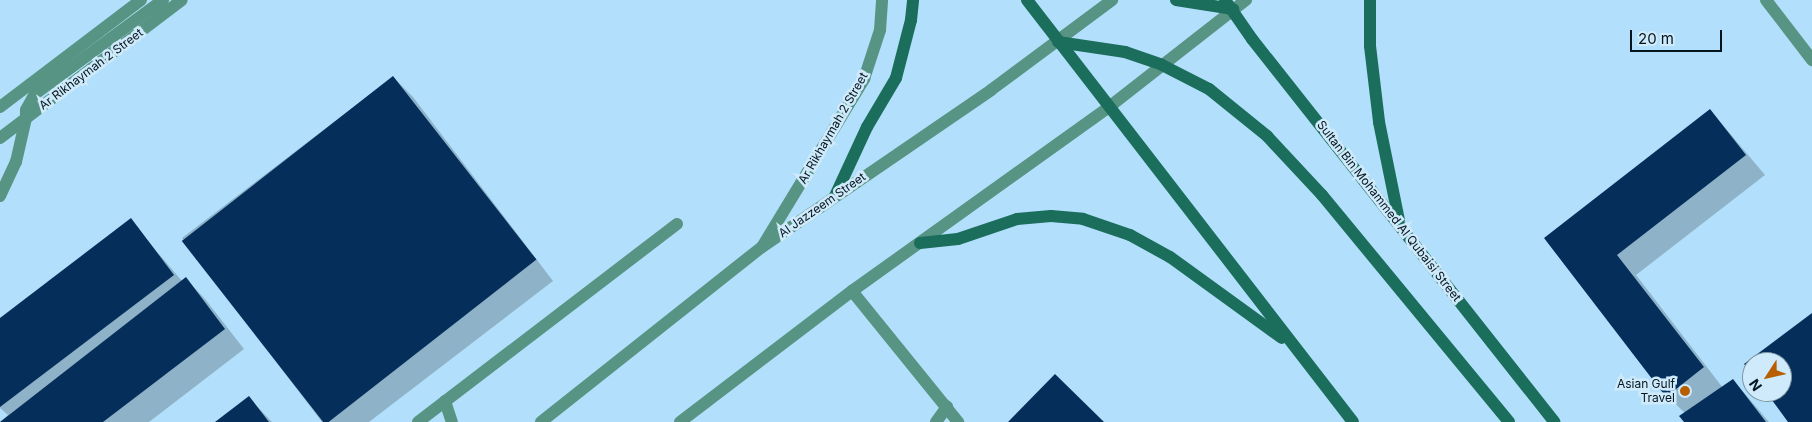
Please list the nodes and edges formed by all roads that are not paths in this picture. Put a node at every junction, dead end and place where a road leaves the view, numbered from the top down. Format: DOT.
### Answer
graph roads {
  1 [pos="141,0"];
  2 [pos="163,0"];
  3 [pos="182,0"];
  4 [pos="882,0"];
  5 [pos="913,0"];
  6 [pos="1027,0"];
  7 [pos="1112,0"];
  8 [pos="1176,0"];
  9 [pos="1246,0"];
  10 [pos="1370,0"];
  11 [pos="1766,0"];
  12 [pos="1229,5"];
  13 [pos="1058,42"];
  14 [pos="1812,60"];
  15 [pos="1162,65"];
  16 [pos="0,107"];
  17 [pos="1108,107"];
  18 [pos="26,118"];
  19 [pos="0,138"];
  20 [pos="0,196"];
  21 [pos="835,196"];
  22 [pos="1399,222"];
  23 [pos="677,224"];
  24 [pos="920,243"];
  25 [pos="762,247"];
  26 [pos="852,290"];
  27 [pos="1294,346"];
  28 [pos="446,401"];
  29 [pos="947,407"];
  30 [pos="418,422"];
  31 [pos="452,422"];
  32 [pos="541,422"];
  33 [pos="680,422"];
  34 [pos="936,422"];
  35 [pos="958,422"];
  36 [pos="1352,422"];
  37 [pos="1509,422"];
  38 [pos="1554,422"];
  1 -- 16 [label="street, Ar Rikhaymah 2 Street"];
  2 -- 18 [label="street"];
  3 -- 18 [label="street, Ar Rikhaymah 2 Street"];
  4 -- 25 [label="street, Ar Rikhaymah 2 Street"];
  5 -- 21 [label="main road"];
  6 -- 13 [label="main road"];
  7 -- 13 [label="street, Al Jazzeem Street"];
  8 -- 12 [label="main road"];
  9 -- 12 [label="street"];
  10 -- 22 [label="main road"];
  11 -- 14 [label="street"];
  12 -- 15 [label="street"];
  12 -- 22 [label="main road, Sultan Bin Mohammed Al Qubaisi Street"];
  13 -- 15 [label="main road"];
  13 -- 17 [label="main road"];
  13 -- 21 [label="street, Al Jazzeem Street"];
  15 -- 17 [label="street"];
  15 -- 37 [label="main road"];
  17 -- 24 [label="street"];
  17 -- 27 [label="main road"];
  18 -- 19 [label="street, Ar Rikhaymah 2 Street"];
  18 -- 20 [label="street"];
  21 -- 25 [label="street, Al Jazzeem Street"];
  22 -- 38 [label="main road, Sultan Bin Mohammed Al Qubaisi Street"];
  23 -- 28 [label="street"];
  24 -- 26 [label="street"];
  24 -- 27 [label="main road"];
  25 -- 32 [label="street, Al Jazzeem Street"];
  26 -- 29 [label="street"];
  26 -- 33 [label="street"];
  27 -- 36 [label="main road"];
  28 -- 30 [label="street"];
  28 -- 31 [label="street"];
  29 -- 34 [label="street"];
  29 -- 35 [label="street"];
}
